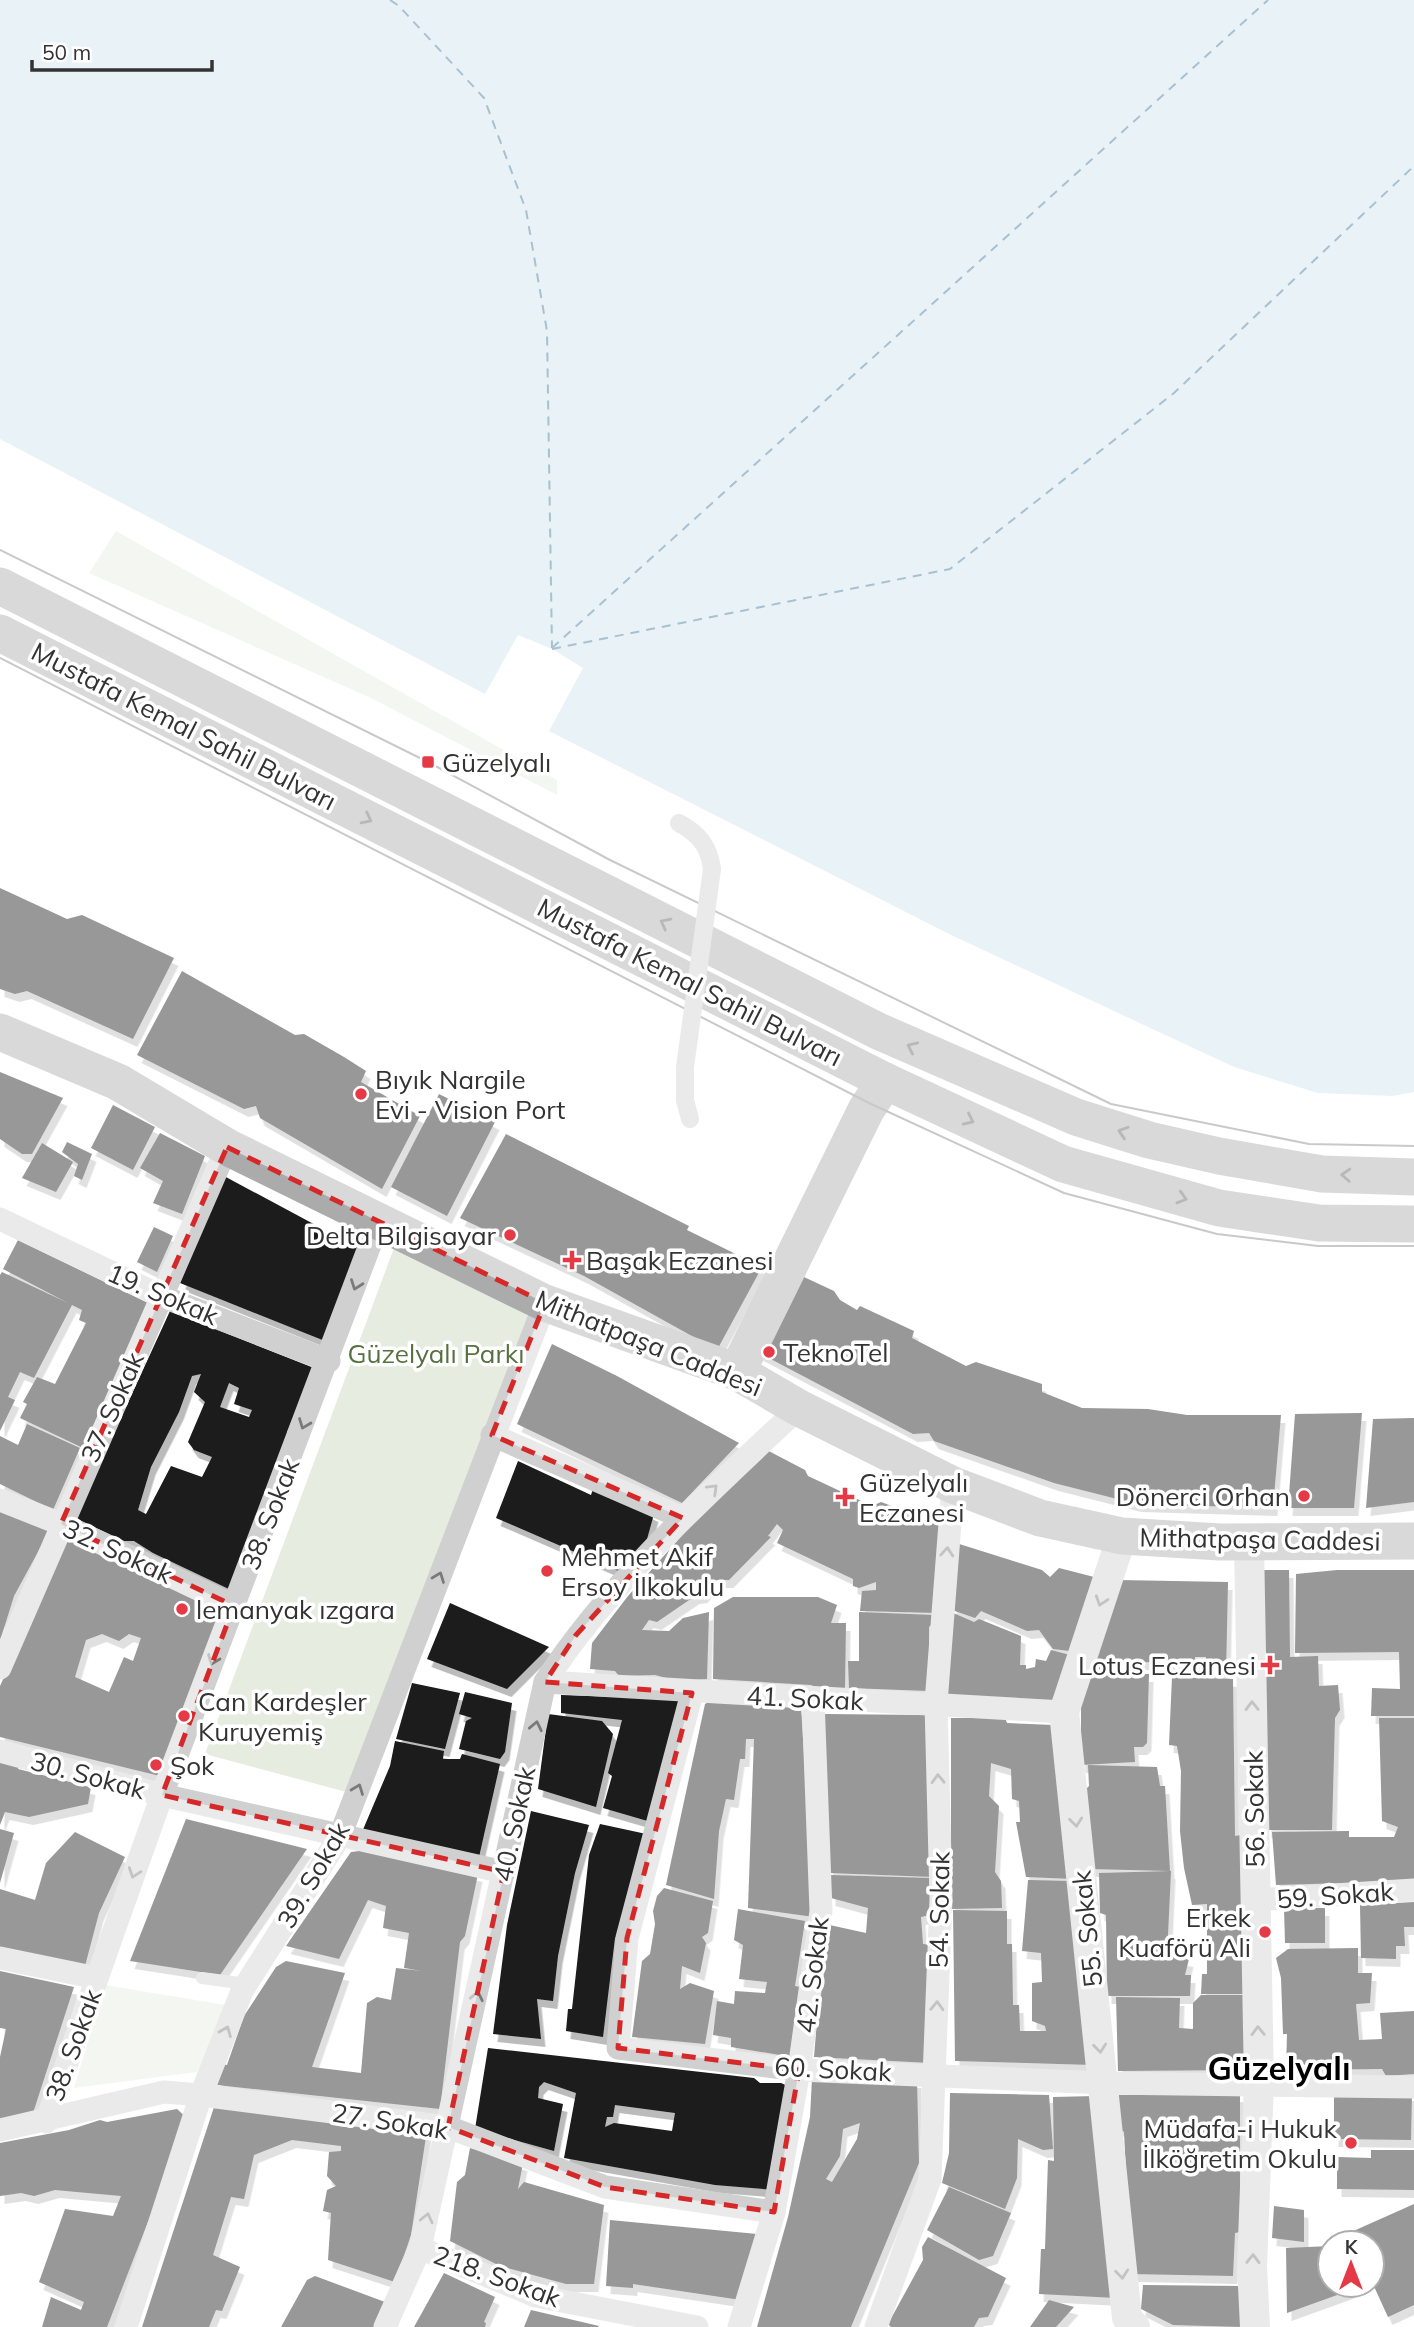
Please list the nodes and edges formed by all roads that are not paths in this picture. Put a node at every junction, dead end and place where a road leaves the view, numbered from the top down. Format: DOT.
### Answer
graph roads {
  1 [pos="0,586"];
  2 [pos="0,633"];
  3 [pos="679,823"];
  4 [pos="0,1032"];
  5 [pos="885,1081"];
  6 [pos="690,1119"];
  7 [pos="227,1147"];
  8 [pos="1414,1177"];
  9 [pos="379,1221"];
  10 [pos="1414,1224"];
  11 [pos="3,1227"];
  12 [pos="161,1296"];
  13 [pos="545,1303"];
  14 [pos="329,1361"];
  15 [pos="737,1372"];
  16 [pos="799,1408"];
  17 [pos="492,1435"];
  18 [pos="953,1485"];
  19 [pos="0,1500"];
  20 [pos="683,1518"];
  21 [pos="61,1524"];
  22 [pos="1122,1536"];
  23 [pos="1414,1541"];
  24 [pos="1249,1544"];
  25 [pos="234,1606"];
  26 [pos="0,1668"];
  27 [pos="545,1682"];
  28 [pos="692,1693"];
  29 [pos="813,1699"];
  30 [pos="936,1703"];
  31 [pos="1064,1712"];
  32 [pos="0,1751"];
  33 [pos="162,1795"];
  34 [pos="340,1836"];
  35 [pos="504,1872"];
  36 [pos="1414,1890"];
  37 [pos="1255,1900"];
  38 [pos="0,1958"];
  39 [pos="97,1978"];
  40 [pos="202,1978"];
  41 [pos="247,1984"];
  42 [pos="799,2070"];
  43 [pos="934,2075"];
  44 [pos="1104,2083"];
  45 [pos="1259,2083"];
  46 [pos="1414,2087"];
  47 [pos="201,2095"];
  48 [pos="46,2122"];
  49 [pos="448,2127"];
  50 [pos="0,2130"];
  51 [pos="774,2212"];
  52 [pos="420,2248"];
  53 [pos="625,2320"];
  54 [pos="126,2327"];
  55 [pos="385,2327"];
  56 [pos="698,2327"];
  57 [pos="739,2327"];
  58 [pos="876,2327"];
  59 [pos="1135,2327"];
  60 [pos="1255,2327"];
  8 -- 1 [label="main road, Mustafa Kemal Sahil Bulvarı, one-way"];
  2 -- 5 [label="main road, Mustafa Kemal Sahil Bulvarı, one-way"];
  3 -- 6 [label="street, bridge"];
  4 -- 7 [label="main road, Mithatpaşa Caddesi"];
  5 -- 10 [label="main road, Mustafa Kemal Sahil Bulvarı, one-way"];
  5 -- 15 [label="main road"];
  7 -- 9 [label="main road, Mithatpaşa Caddesi"];
  7 -- 12 [label="street, 37. Sokak"];
  9 -- 13 [label="main road, Mithatpaşa Caddesi"];
  9 -- 14 [label="street, 38. Sokak, one-way"];
  11 -- 12 [label="street, 19. Sokak"];
  12 -- 14 [label="street, 19. Sokak"];
  12 -- 21 [label="street, 37. Sokak"];
  13 -- 15 [label="main road, Mithatpaşa Caddesi"];
  13 -- 17 [label="street, 39. Sokak"];
  14 -- 25 [label="street, 38. Sokak, one-way"];
  15 -- 16 [label="main road, Mithatpaşa Caddesi"];
  16 -- 18 [label="main road, Mithatpaşa Caddesi"];
  20 -- 16 [label="street, 40. Sokak, one-way"];
  17 -- 20 [label="street"];
  34 -- 17 [label="street, 39. Sokak, one-way"];
  18 -- 22 [label="main road, Mithatpaşa Caddesi"];
  30 -- 18 [label="street, 54. Sokak, one-way"];
  19 -- 21 [label="street, 32. Sokak"];
  20 -- 27 [label="street, 40. Sokak"];
  21 -- 25 [label="street, 32. Sokak"];
  21 -- 26 [label="street, 37. Sokak"];
  22 -- 24 [label="main road, Mithatpaşa Caddesi"];
  22 -- 31 [label="street, 55. Sokak, one-way"];
  23 -- 24 [label="main road, Mithatpaşa Caddesi"];
  37 -- 24 [label="street, 56. Sokak, one-way"];
  25 -- 33 [label="street, 38. Sokak, one-way"];
  27 -- 28 [label="street, 41. Sokak"];
  35 -- 27 [label="street, 40. Sokak, one-way"];
  28 -- 29 [label="street, 41. Sokak"];
  28 -- 42 [label="street, 60. Sokak"];
  29 -- 30 [label="street, 41. Sokak"];
  29 -- 42 [label="street, 42. Sokak"];
  30 -- 31 [label="street, 41. Sokak"];
  43 -- 30 [label="street, 54. Sokak, one-way"];
  31 -- 44 [label="street, 55. Sokak, one-way"];
  32 -- 33 [label="street, 30. Sokak"];
  33 -- 34 [label="street, 30. Sokak"];
  33 -- 39 [label="street, 38. Sokak, one-way"];
  34 -- 35 [label="street, 30. Sokak"];
  34 -- 41 [label="street, 39. Sokak"];
  49 -- 35 [label="street, 40. Sokak, one-way"];
  36 -- 37 [label="street, 59. Sokak"];
  45 -- 37 [label="street, 56. Sokak, one-way"];
  38 -- 39 [label="street"];
  39 -- 48 [label="street, 38. Sokak"];
  40 -- 41 [label="lane"];
  47 -- 41 [label="street, 39. Sokak, one-way"];
  42 -- 43 [label="street, 60. Sokak"];
  42 -- 51 [label="street, 42. Sokak"];
  43 -- 44 [label="street, 60. Sokak"];
  43 -- 58 [label="street, 54. Sokak"];
  44 -- 45 [label="street, 60. Sokak"];
  44 -- 59 [label="street, 55. Sokak, one-way"];
  45 -- 46 [label="street, 60. Sokak"];
  60 -- 45 [label="street, 56. Sokak, one-way"];
  47 -- 48 [label="street, 27. Sokak"];
  47 -- 49 [label="street, 27. Sokak"];
  47 -- 54 [label="street, 39. Sokak"];
  48 -- 50 [label="street, 27. Sokak"];
  49 -- 51 [label="street, 27. Sokak"];
  52 -- 49 [label="street, 40. Sokak, one-way"];
  51 -- 57 [label="street, 42. Sokak"];
  52 -- 53 [label="street, 218. Sokak"];
  52 -- 55 [label="street, 40. Sokak"];
  53 -- 56 [label="street, 218. Sokak"];
}
